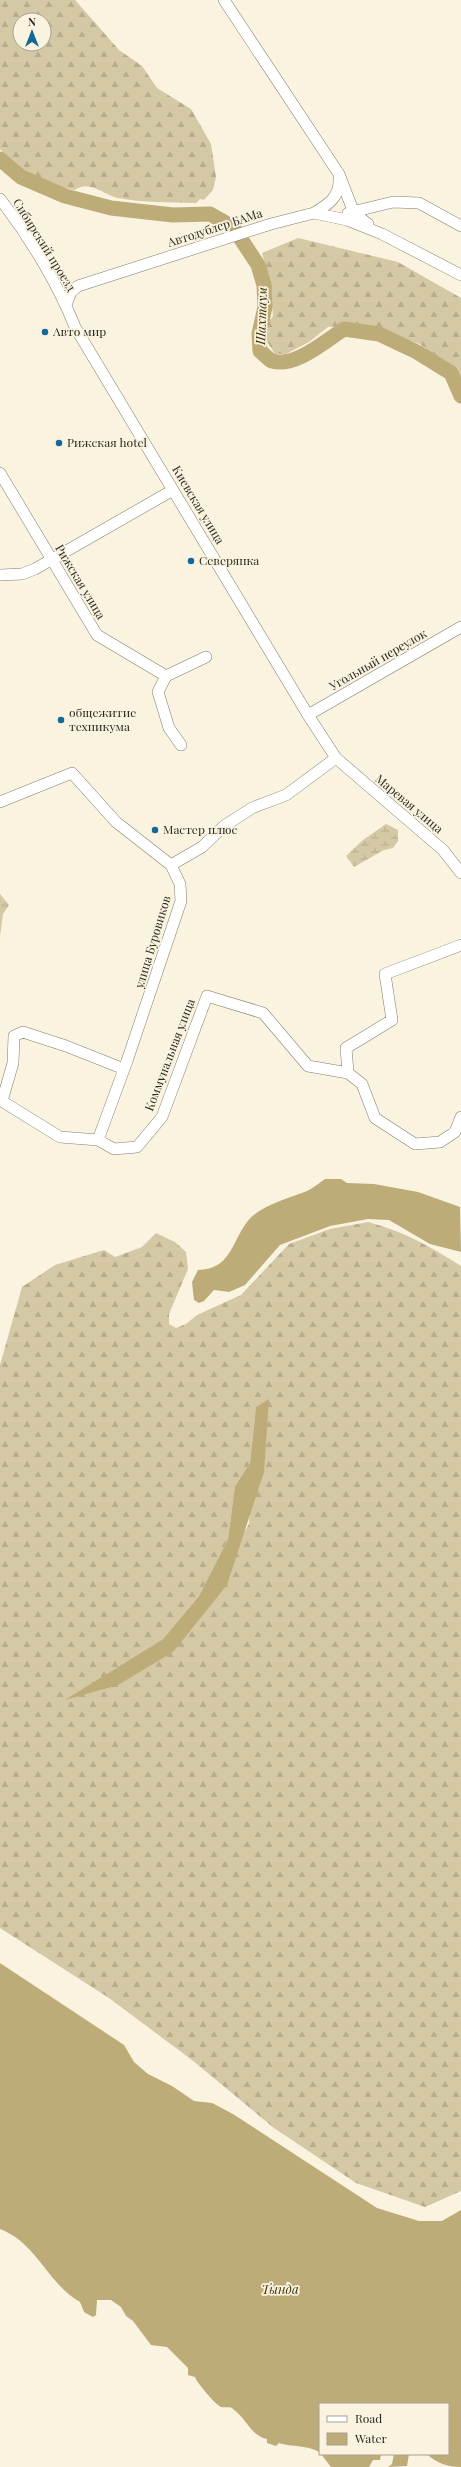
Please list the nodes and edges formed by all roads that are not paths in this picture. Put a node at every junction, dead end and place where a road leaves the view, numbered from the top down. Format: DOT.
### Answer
graph roads {
  1 [pos="224,0"];
  2 [pos="339,174"];
  3 [pos="0,199"];
  4 [pos="314,213"];
  5 [pos="354,213"];
  6 [pos="461,226"];
  7 [pos="382,234"];
  8 [pos="461,275"];
  9 [pos="66,305"];
  10 [pos="0,473"];
  11 [pos="173,490"];
  12 [pos="52,560"];
  13 [pos="0,575"];
  14 [pos="461,627"];
  15 [pos="206,657"];
  16 [pos="166,676"];
  17 [pos="308,715"];
  18 [pos="181,745"];
  19 [pos="336,758"];
  20 [pos="0,802"];
  21 [pos="171,865"];
  22 [pos="461,873"];
  23 [pos="461,944"];
  24 [pos="124,1069"];
  25 [pos="348,1073"];
  26 [pos="1,1101"];
  27 [pos="461,1117"];
  28 [pos="98,1140"];
  1 -- 2 [label="street"];
  2 -- 4 [label="street"];
  2 -- 5 [label="street"];
  3 -- 9 [label="street, Сибирский проезд"];
  4 -- 5 [label="street"];
  4 -- 7 [label="street, Автодублер БАМа"];
  4 -- 9 [label="street, Автодублер БАМа"];
  5 -- 6 [label="street"];
  5 -- 7 [label="street"];
  7 -- 8 [label="street"];
  9 -- 11 [label="street, Киевская улица"];
  10 -- 12 [label="street, Рижская улица"];
  11 -- 12 [label="street"];
  11 -- 17 [label="street, Киевская улица"];
  12 -- 13 [label="street"];
  12 -- 16 [label="street, Рижская улица"];
  14 -- 17 [label="street, Угольный переулок"];
  15 -- 16 [label="street"];
  16 -- 18 [label="street"];
  17 -- 19 [label="street, Киевская улица"];
  19 -- 21 [label="street"];
  19 -- 22 [label="street, Маревая улица"];
  20 -- 21 [label="street, улица Буровиков"];
  21 -- 24 [label="street, улица Буровиков"];
  23 -- 25 [label="street"];
  24 -- 26 [label="street"];
  24 -- 28 [label="street, улица Буровиков"];
  25 -- 27 [label="street"];
  25 -- 28 [label="street, Коммунальная улица"];
  26 -- 28 [label="street"];
}
